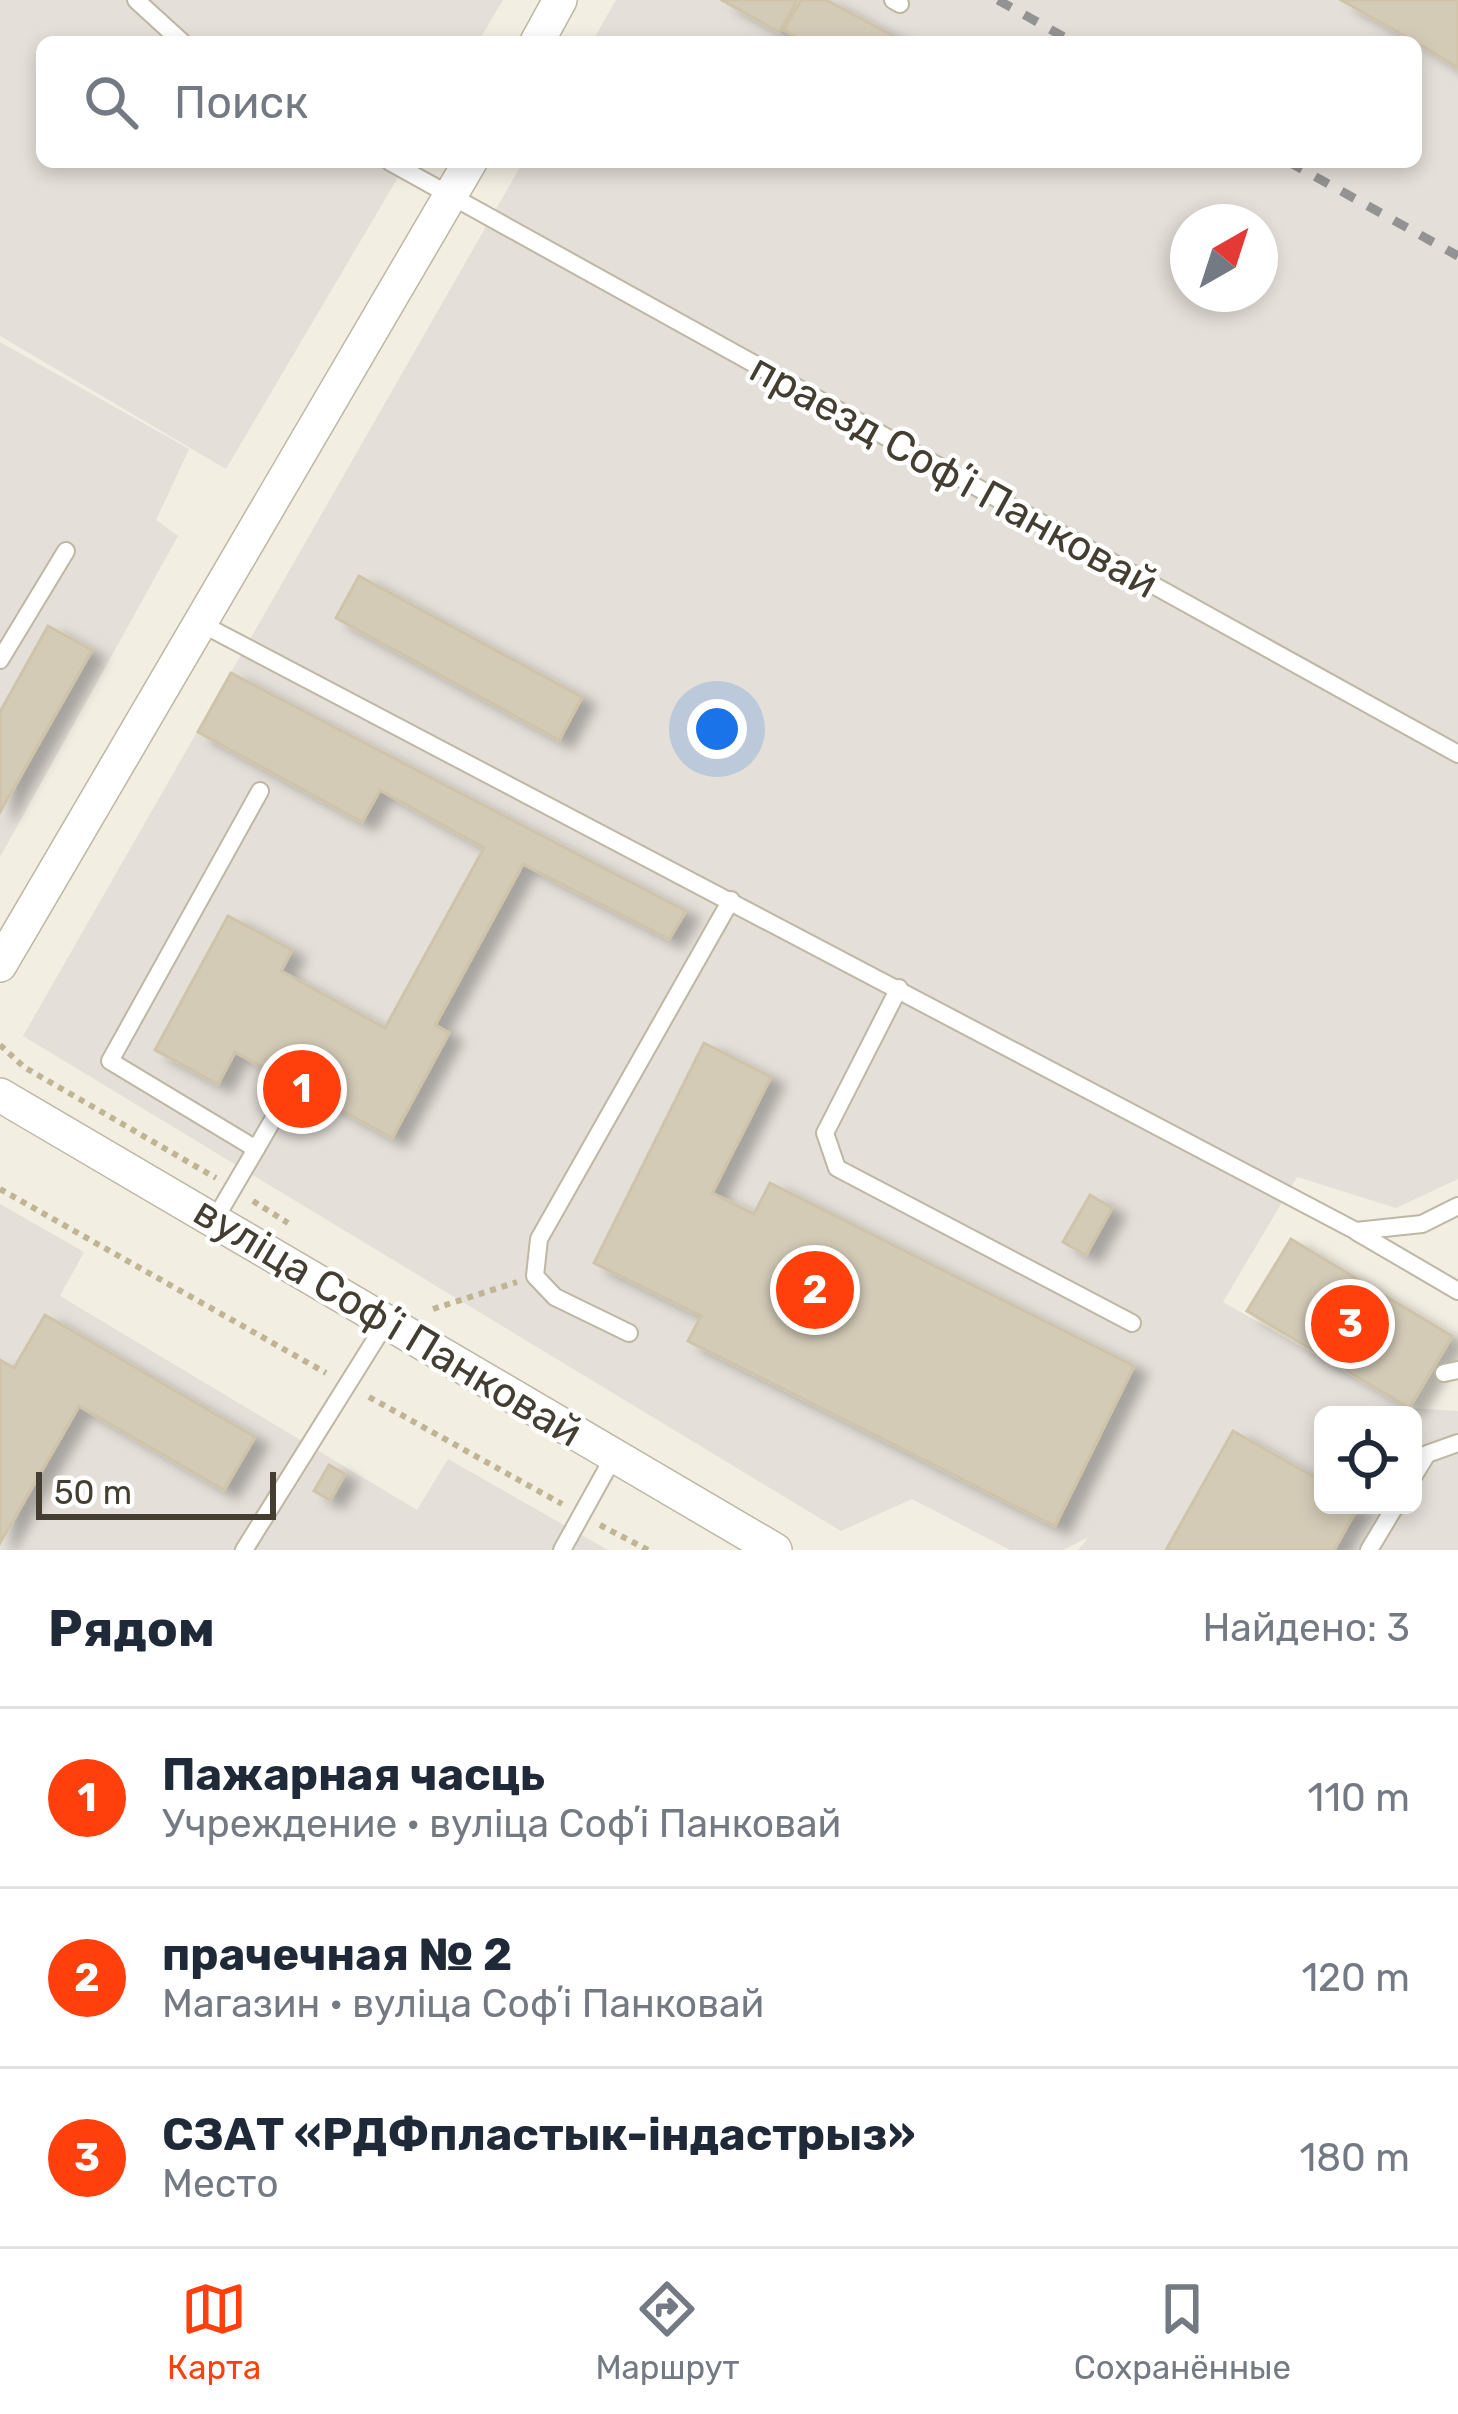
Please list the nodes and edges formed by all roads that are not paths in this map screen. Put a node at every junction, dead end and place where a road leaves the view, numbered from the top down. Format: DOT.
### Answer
graph roads {
  1 [pos="136,0"];
  2 [pos="560,0"];
  3 [pos="175,36"];
  4 [pos="540,36"];
  5 [pos="400,168"];
  6 [pos="467,168"];
  7 [pos="451,197"];
  8 [pos="66,550"];
  9 [pos="202,623"];
  10 [pos="0,660"];
  11 [pos="1458,754"];
  12 [pos="260,791"];
  13 [pos="731,900"];
  14 [pos="0,965"];
  15 [pos="898,988"];
  16 [pos="0,1095"];
  17 [pos="286,1097"];
  18 [pos="256,1149"];
  19 [pos="1458,1206"];
  20 [pos="215,1220"];
  21 [pos="1356,1232"];
  22 [pos="1458,1291"];
  23 [pos="387,1321"];
  24 [pos="1132,1323"];
  25 [pos="629,1333"];
  26 [pos="1458,1443"];
  27 [pos="614,1456"];
  28 [pos="1422,1462"];
  29 [pos="1391,1514"];
  30 [pos="244,1550"];
  31 [pos="562,1550"];
  32 [pos="776,1550"];
  33 [pos="1369,1550"];
  1 -- 3 [label="lane"];
  2 -- 4 [label="street"];
  5 -- 7 [label="lane, праезд Софʼі Панковай"];
  6 -- 7 [label="street"];
  7 -- 9 [label="street"];
  7 -- 11 [label="lane, праезд Софʼі Панковай"];
  8 -- 10 [label="lane"];
  9 -- 13 [label="lane"];
  9 -- 14 [label="street"];
  12 -- 18 [label="lane"];
  13 -- 15 [label="lane"];
  13 -- 25 [label="lane"];
  15 -- 21 [label="lane"];
  15 -- 24 [label="lane"];
  16 -- 20 [label="street, вуліца Софʼі Панковай"];
  17 -- 18 [label="lane"];
  18 -- 20 [label="lane"];
  19 -- 21 [label="lane"];
  20 -- 23 [label="street, вуліца Софʼі Панковай"];
  21 -- 22 [label="lane"];
  23 -- 27 [label="street, вуліца Софʼі Панковай"];
  23 -- 30 [label="lane"];
  26 -- 28 [label="lane"];
  27 -- 31 [label="lane"];
  27 -- 32 [label="street, вуліца Софʼі Панковай"];
  29 -- 33 [label="lane"];
}
